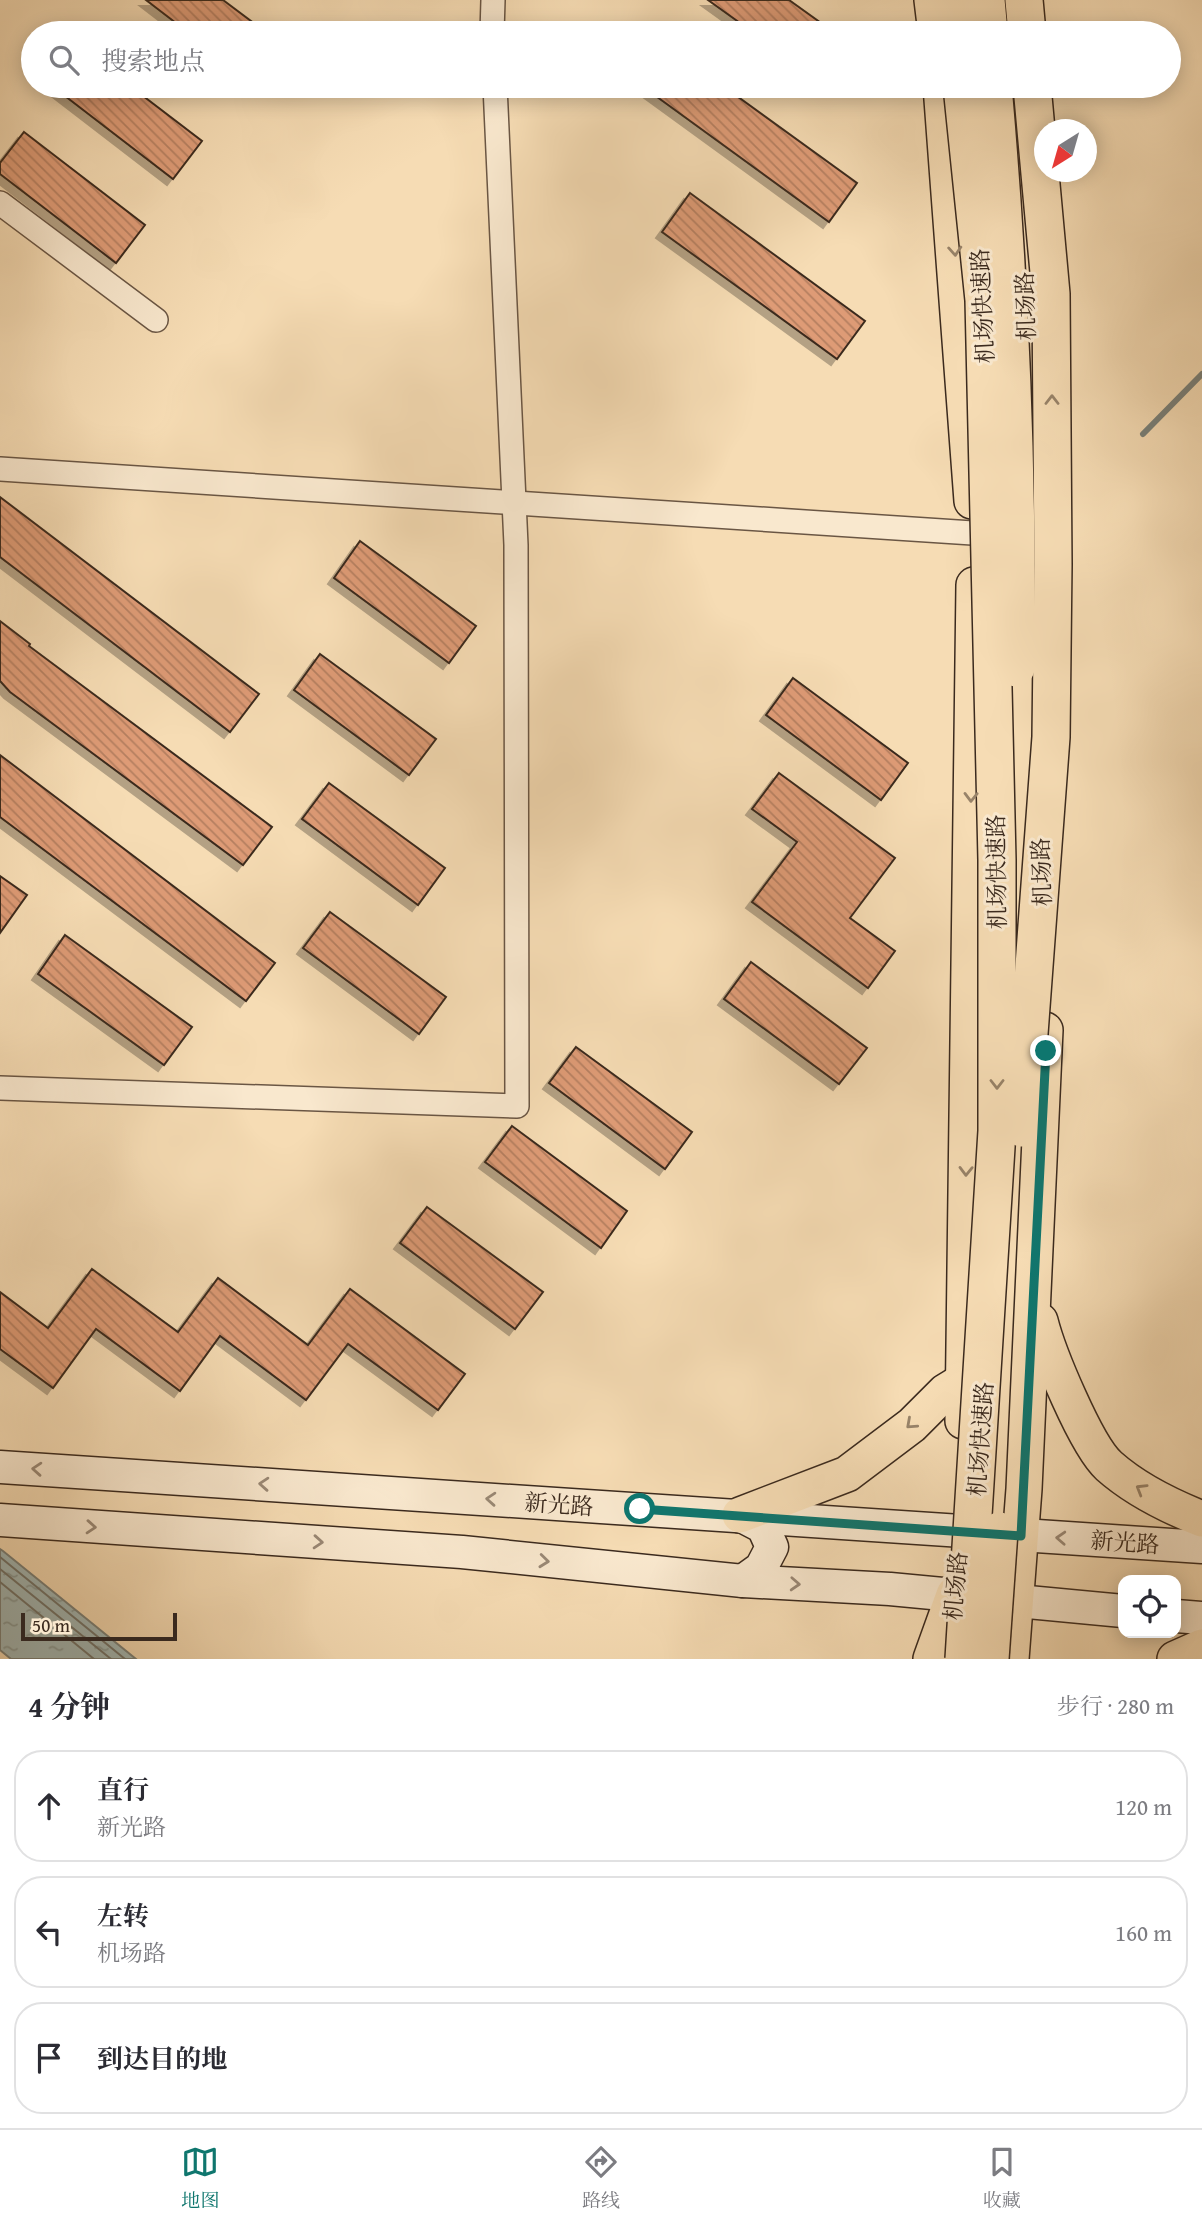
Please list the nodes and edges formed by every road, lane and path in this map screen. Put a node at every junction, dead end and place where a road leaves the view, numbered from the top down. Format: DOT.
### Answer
graph roads {
  1 [pos="493,0"];
  2 [pos="932,0"];
  3 [pos="954,0"];
  4 [pos="986,0"];
  5 [pos="1001,0"];
  6 [pos="1024,0"];
  7 [pos="492,21"];
  8 [pos="935,21"];
  9 [pos="956,21"];
  10 [pos="988,21"];
  11 [pos="1003,21"];
  12 [pos="1026,21"];
  13 [pos="496,98"];
  14 [pos="942,98"];
  15 [pos="963,98"];
  16 [pos="994,98"];
  17 [pos="1009,98"];
  18 [pos="1033,98"];
  19 [pos="0,203"];
  20 [pos="156,320"];
  21 [pos="0,469"];
  22 [pos="514,503"];
  23 [pos="975,533"];
  24 [pos="1032,537"];
  25 [pos="0,1088"];
  26 [pos="1022,1128"];
  27 [pos="1032,1289"];
  28 [pos="963,1381"];
  29 [pos="0,1466"];
  30 [pos="740,1515"];
  31 [pos="1202,1520"];
  32 [pos="11,1521"];
  33 [pos="960,1532"];
  34 [pos="1021,1536"];
  35 [pos="1202,1546"];
  36 [pos="743,1581"];
  37 [pos="955,1595"];
  38 [pos="1016,1601"];
  39 [pos="1118,1611"];
  40 [pos="1181,1616"];
  41 [pos="1202,1618"];
  42 [pos="1202,1647"];
  43 [pos="932,1659"];
  44 [pos="949,1659"];
  45 [pos="964,1659"];
  46 [pos="990,1659"];
  47 [pos="1011,1659"];
  48 [pos="1175,1659"];
  1 -- 7 [label="street"];
  2 -- 8 [label="main road"];
  3 -- 9 [label="highway"];
  4 -- 10 [label="highway"];
  5 -- 11 [label="main road"];
  6 -- 12 [label="highway"];
  13 -- 22 [label="street"];
  14 -- 23 [label="main road, 机场路, one-way"];
  15 -- 45 [label="highway, 机场快速路, one-way, bridge"];
  16 -- 26 [label="highway, 机场快速路, bridge"];
  17 -- 24 [label="main road, 机场路"];
  26 -- 18 [label="highway, one-way, bridge"];
  19 -- 20 [label="street"];
  21 -- 22 [label="street"];
  22 -- 23 [label="street"];
  22 -- 25 [label="street"];
  23 -- 24 [label="street"];
  23 -- 28 [label="main road, 机场路, one-way"];
  24 -- 27 [label="main road, 机场路"];
  26 -- 46 [label="highway, 机场快速路, bridge"];
  31 -- 27 [label="main road, one-way"];
  27 -- 34 [label="main road, 机场路"];
  28 -- 30 [label="main road, one-way"];
  28 -- 33 [label="main road, 机场路"];
  30 -- 29 [label="main road, 新光路, one-way"];
  30 -- 33 [label="main road, 新光路"];
  30 -- 36 [label="main road"];
  32 -- 36 [label="main road, one-way"];
  33 -- 34 [label="main road, 新光路"];
  33 -- 37 [label="main road, 机场路"];
  35 -- 34 [label="main road, 新光路, one-way"];
  34 -- 38 [label="main road, 机场路"];
  36 -- 37 [label="main road, one-way"];
  37 -- 38 [label="main road"];
  37 -- 43 [label="highway"];
  37 -- 44 [label="main road, 机场路"];
  38 -- 39 [label="main road"];
  38 -- 47 [label="main road, 机场路"];
  40 -- 41 [label="main road"];
  42 -- 48 [label="main road"];
}
